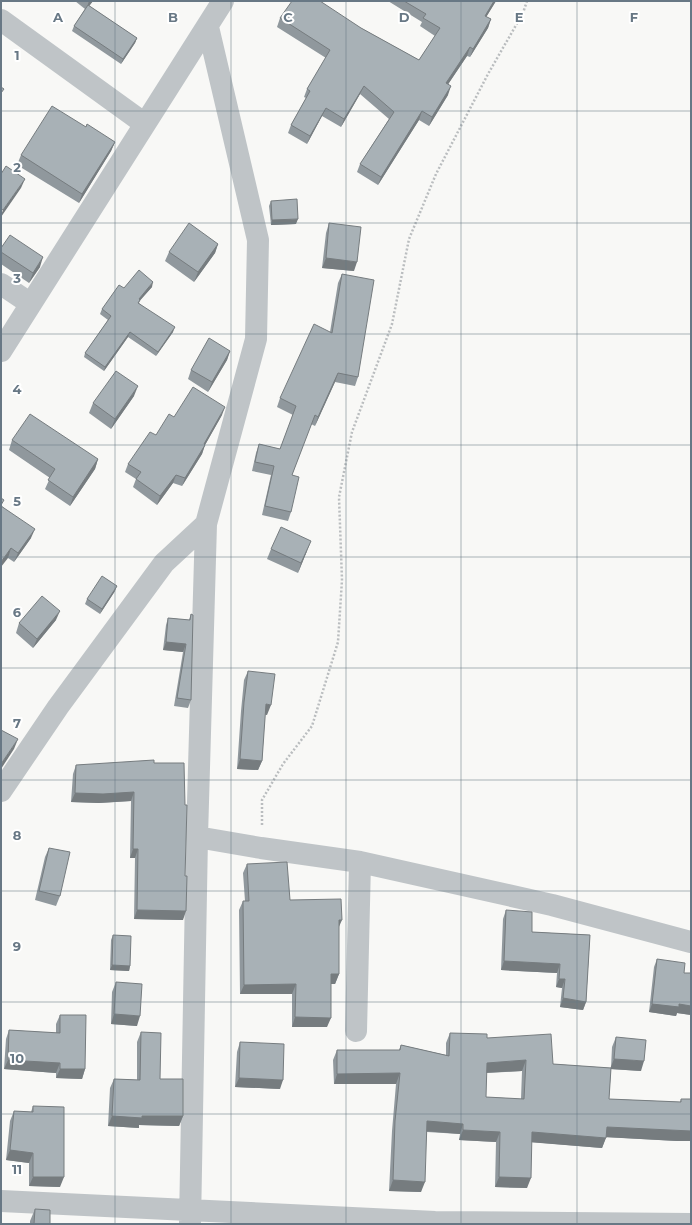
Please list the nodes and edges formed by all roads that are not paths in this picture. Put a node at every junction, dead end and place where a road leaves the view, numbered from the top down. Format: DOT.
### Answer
graph roads {
  1 [pos="223,1"];
  2 [pos="1,20"];
  3 [pos="208,27"];
  4 [pos="145,124"];
  5 [pos="1,284"];
  6 [pos="31,304"];
  7 [pos="1,351"];
  8 [pos="206,524"];
  9 [pos="1,791"];
  10 [pos="197,837"];
  11 [pos="360,862"];
  12 [pos="691,942"];
  13 [pos="356,1031"];
  14 [pos="1,1201"];
  15 [pos="190,1217"];
  16 [pos="435,1223"];
  17 [pos="691,1224"];
  1 -- 3 [label="street"];
  2 -- 4 [label="street"];
  3 -- 4 [label="street"];
  3 -- 8 [label="street"];
  4 -- 6 [label="street"];
  5 -- 6 [label="street"];
  6 -- 7 [label="street"];
  8 -- 9 [label="street"];
  8 -- 10 [label="street"];
  10 -- 11 [label="street"];
  10 -- 15 [label="street"];
  11 -- 12 [label="street"];
  11 -- 13 [label="street"];
  14 -- 15 [label="street"];
  15 -- 16 [label="street"];
  16 -- 17 [label="street"];
}
